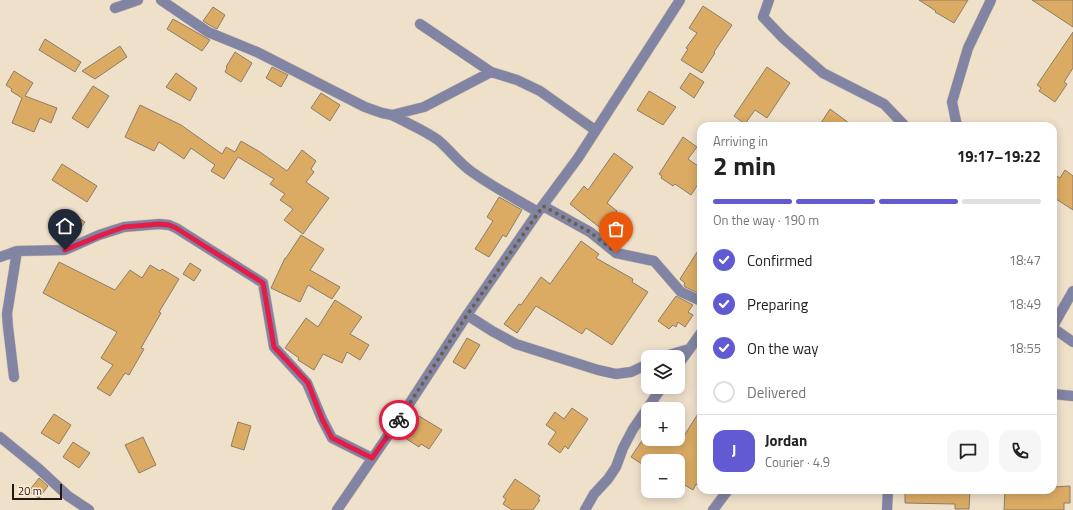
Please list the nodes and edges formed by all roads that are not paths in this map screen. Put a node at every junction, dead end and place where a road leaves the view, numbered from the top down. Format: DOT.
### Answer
graph roads {
  1 [pos="118,0"];
  2 [pos="138,0"];
  3 [pos="161,0"];
  4 [pos="680,0"];
  5 [pos="769,0"];
  6 [pos="991,0"];
  7 [pos="420,24"];
  8 [pos="491,72"];
  9 [pos="392,115"];
  10 [pos="901,122"];
  11 [pos="956,122"];
  12 [pos="595,130"];
  13 [pos="540,209"];
  14 [pos="17,251"];
  15 [pos="0,257"];
  16 [pos="1073,291"];
  17 [pos="697,299"];
  18 [pos="467,315"];
  19 [pos="1057,320"];
  20 [pos="1057,330"];
  21 [pos="697,338"];
  22 [pos="1073,342"];
  23 [pos="689,349"];
  24 [pos="685,350"];
  25 [pos="685,355"];
  26 [pos="641,367"];
  27 [pos="14,377"];
  28 [pos="657,394"];
  29 [pos="1057,394"];
  30 [pos="1073,396"];
  31 [pos="0,437"];
  32 [pos="372,458"];
  33 [pos="725,494"];
  34 [pos="888,494"];
  35 [pos="88,510"];
  36 [pos="337,510"];
  37 [pos="585,510"];
  38 [pos="713,510"];
  39 [pos="887,510"];
  1 -- 2 [label="street"];
  3 -- 9 [label="street"];
  4 -- 12 [label="street"];
  5 -- 10 [label="street"];
  6 -- 11 [label="street"];
  7 -- 8 [label="street"];
  8 -- 9 [label="street"];
  8 -- 12 [label="street"];
  9 -- 13 [label="street"];
  12 -- 13 [label="street"];
  13 -- 17 [label="street"];
  13 -- 18 [label="street"];
  14 -- 15 [label="street"];
  14 -- 27 [label="street"];
  14 -- 32 [label="street"];
  16 -- 19 [label="street"];
  18 -- 26 [label="street"];
  18 -- 32 [label="street"];
  20 -- 22 [label="street"];
  21 -- 23 [label="street"];
  23 -- 24 [label="street"];
  23 -- 25 [label="street"];
  28 -- 37 [label="street"];
  29 -- 30 [label="street"];
  31 -- 35 [label="street"];
  32 -- 36 [label="street"];
  33 -- 38 [label="street"];
  34 -- 39 [label="street"];
}
